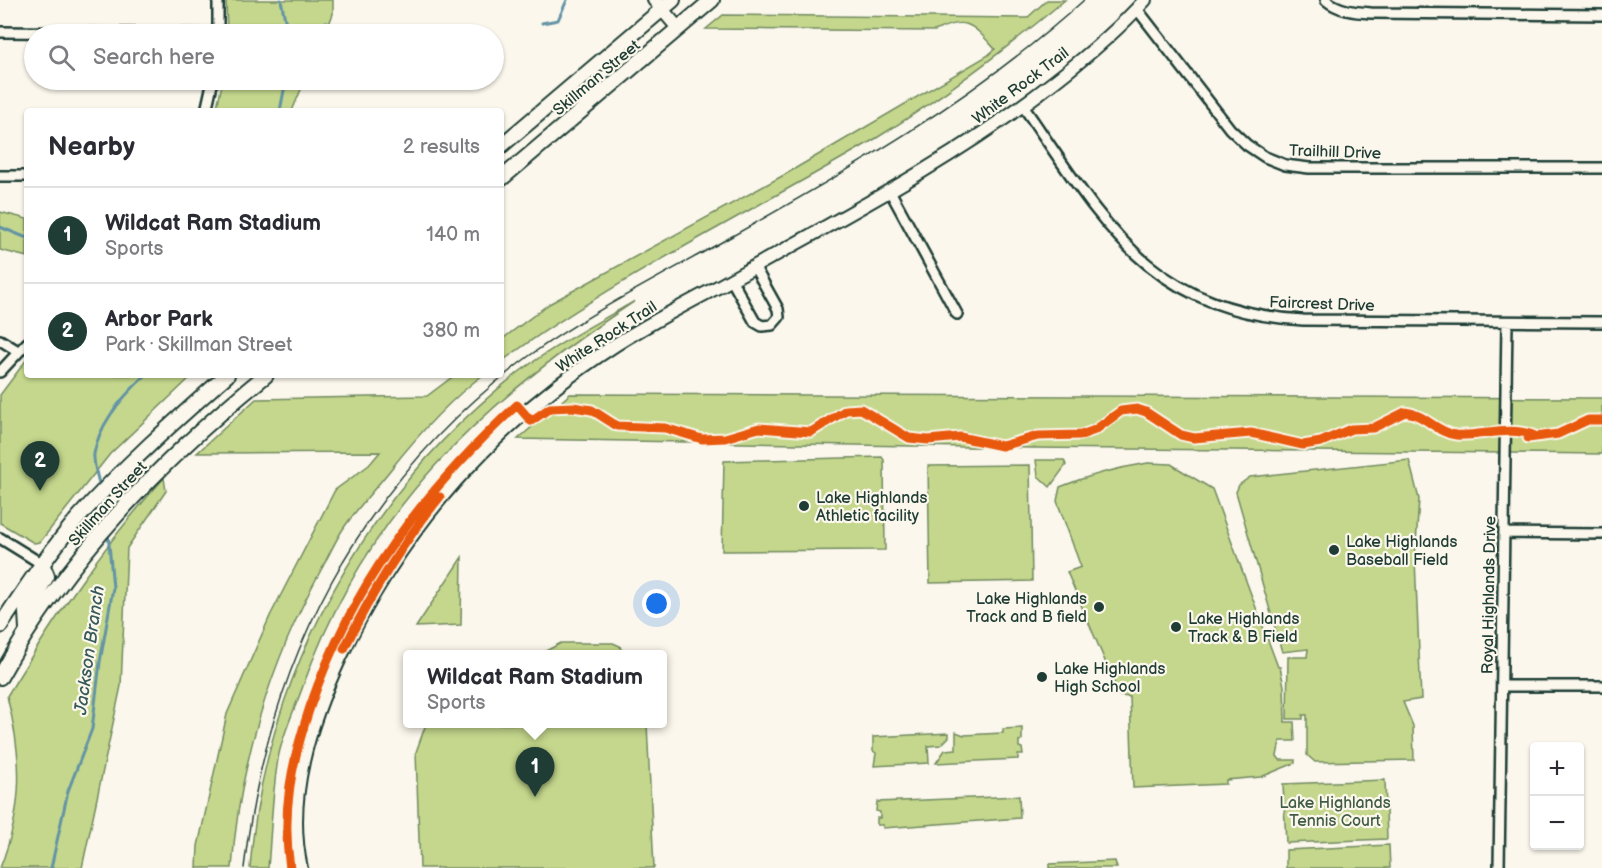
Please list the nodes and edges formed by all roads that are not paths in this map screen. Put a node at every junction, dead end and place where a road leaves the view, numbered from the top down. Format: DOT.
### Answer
graph roads {
  1 [pos="218,0"];
  2 [pos="673,0"];
  3 [pos="712,0"];
  4 [pos="1326,0"];
  5 [pos="1141,4"];
  6 [pos="658,5"];
  7 [pos="1602,15"];
  8 [pos="218,24"];
  9 [pos="678,28"];
  10 [pos="0,32"];
  11 [pos="24,32"];
  12 [pos="211,90"];
  13 [pos="1023,106"];
  14 [pos="207,108"];
  15 [pos="504,143"];
  16 [pos="1602,168"];
  17 [pos="0,176"];
  18 [pos="24,176"];
  19 [pos="504,176"];
  20 [pos="890,191"];
  21 [pos="754,266"];
  22 [pos="731,279"];
  23 [pos="957,314"];
  24 [pos="1507,322"];
  25 [pos="1602,322"];
  26 [pos="0,339"];
  27 [pos="24,346"];
  28 [pos="18,351"];
  29 [pos="0,372"];
  30 [pos="223,378"];
  31 [pos="263,378"];
  32 [pos="1504,533"];
  33 [pos="1602,534"];
  34 [pos="0,538"];
  35 [pos="42,564"];
  36 [pos="0,626"];
  37 [pos="27,629"];
  38 [pos="0,677"];
  39 [pos="1502,686"];
  40 [pos="1602,686"];
  41 [pos="300,868"];
  42 [pos="1499,868"];
  1 -- 8 [label="street"];
  2 -- 6 [label="main road, Skillman Street"];
  3 -- 9 [label="main road, Skillman Street"];
  4 -- 7 [label="street"];
  5 -- 13 [label="street, White Rock Trail"];
  5 -- 16 [label="street, Trailhill Drive"];
  6 -- 9 [label="street"];
  6 -- 15 [label="main road, Skillman Street"];
  9 -- 19 [label="main road, Skillman Street"];
  10 -- 11 [label="street"];
  12 -- 14 [label="street"];
  13 -- 20 [label="street, White Rock Trail"];
  13 -- 24 [label="street, Faircrest Drive"];
  17 -- 18 [label="street"];
  20 -- 21 [label="street, White Rock Trail"];
  20 -- 23 [label="street"];
  21 -- 22 [label="street, White Rock Trail"];
  21 -- 22 [label="street"];
  22 -- 41 [label="street, White Rock Trail"];
  24 -- 25 [label="street, Faircrest Drive"];
  24 -- 32 [label="street, Royal Highlands Drive"];
  26 -- 28 [label="street"];
  27 -- 28 [label="street"];
  28 -- 29 [label="street"];
  30 -- 35 [label="main road, Skillman Street"];
  31 -- 37 [label="main road, Skillman Street"];
  32 -- 33 [label="street"];
  32 -- 39 [label="street, Royal Highlands Drive"];
  34 -- 35 [label="street"];
  35 -- 36 [label="main road, Skillman Street"];
  35 -- 37 [label="main road"];
  37 -- 38 [label="main road, Skillman Street"];
  39 -- 40 [label="street"];
  39 -- 42 [label="street, Royal Highlands Drive"];
}
